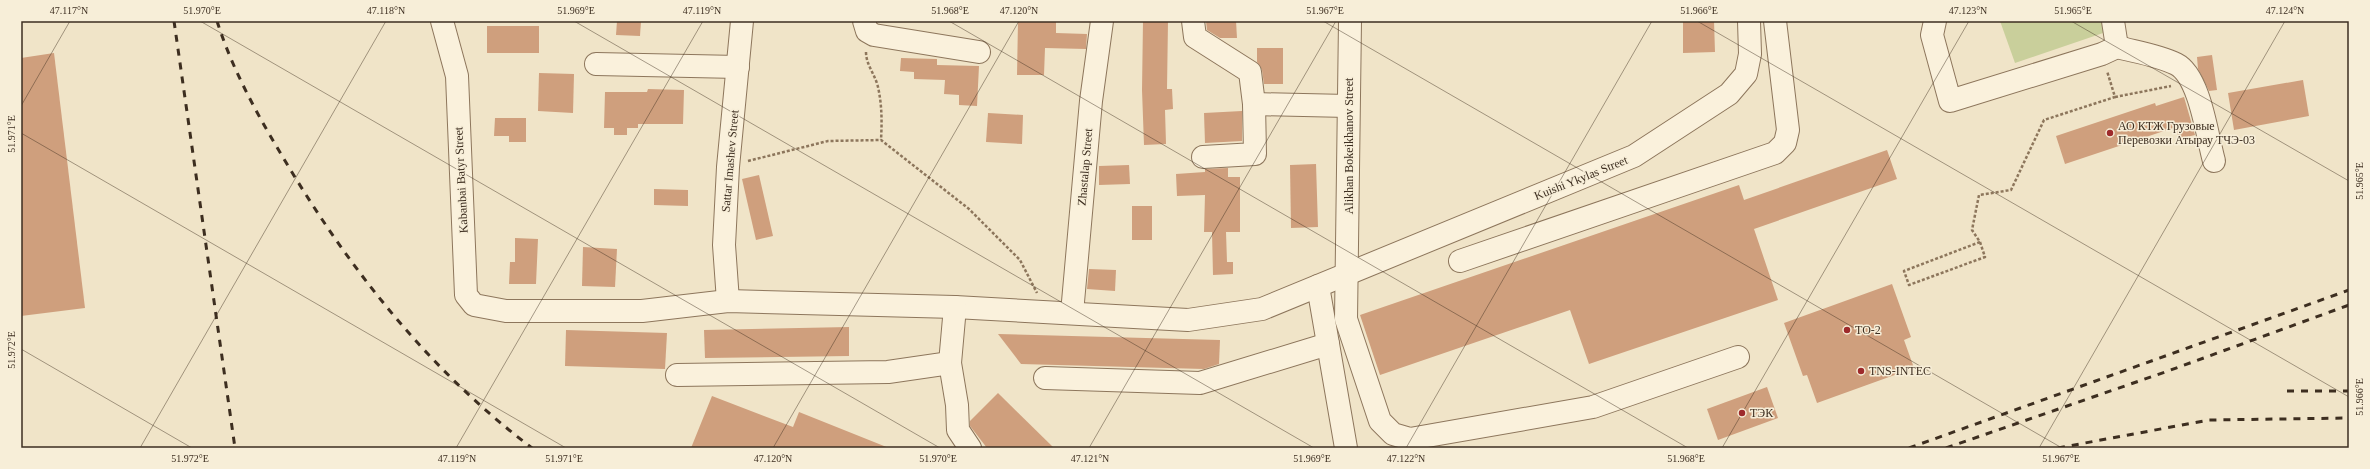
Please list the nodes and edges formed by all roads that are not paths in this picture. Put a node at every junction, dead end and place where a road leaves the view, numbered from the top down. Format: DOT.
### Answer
graph roads {
  1 [pos="442,21"];
  2 [pos="742,21"];
  3 [pos="1102,21"];
  4 [pos="1193,21"];
  5 [pos="1350,21"];
  6 [pos="1749,21"];
  7 [pos="1775,21"];
  8 [pos="1934,21"];
  9 [pos="2113,21"];
  10 [pos="866,26"];
  11 [pos="2110,50"];
  12 [pos="979,52"];
  13 [pos="596,64"];
  14 [pos="738,67"];
  15 [pos="1254,104"];
  16 [pos="1348,106"];
  17 [pos="1204,157"];
  18 [pos="2214,161"];
  19 [pos="1460,261"];
  20 [pos="1348,272"];
  21 [pos="1318,286"];
  22 [pos="728,301"];
  23 [pos="955,307"];
  24 [pos="1072,313"];
  25 [pos="1328,344"];
  26 [pos="1738,357"];
  27 [pos="950,363"];
  28 [pos="677,375"];
  29 [pos="1045,378"];
  30 [pos="970,448"];
  31 [pos="1346,448"];
  1 -- 22 [label="street, Kabanbai Batyr Street"];
  2 -- 14 [label="street, Sattar Imashev Street"];
  3 -- 24 [label="street, Zhastalap Street"];
  4 -- 15 [label="street"];
  5 -- 16 [label="street, Alikhan Bokeikhanov Street"];
  6 -- 20 [label="street, Kuishi Ykylas Street"];
  7 -- 19 [label="street"];
  8 -- 11 [label="street"];
  9 -- 11 [label="street"];
  10 -- 12 [label="street"];
  11 -- 18 [label="street"];
  13 -- 14 [label="street"];
  14 -- 22 [label="street, Sattar Imashev Street"];
  15 -- 16 [label="street"];
  15 -- 17 [label="street"];
  16 -- 20 [label="street, Alikhan Bokeikhanov Street"];
  20 -- 21 [label="street, Kuishi Ykylas Street"];
  20 -- 26 [label="street, Alikhan Bokeikhanov Street"];
  21 -- 24 [label="street, Kuishi Ykylas Street"];
  21 -- 25 [label="street"];
  22 -- 23 [label="street, Kabanbai Batyr Street"];
  23 -- 24 [label="street, Kuishi Ykylas Street"];
  23 -- 27 [label="street"];
  25 -- 29 [label="street"];
  25 -- 31 [label="street"];
  27 -- 28 [label="street"];
  27 -- 30 [label="street"];
}
